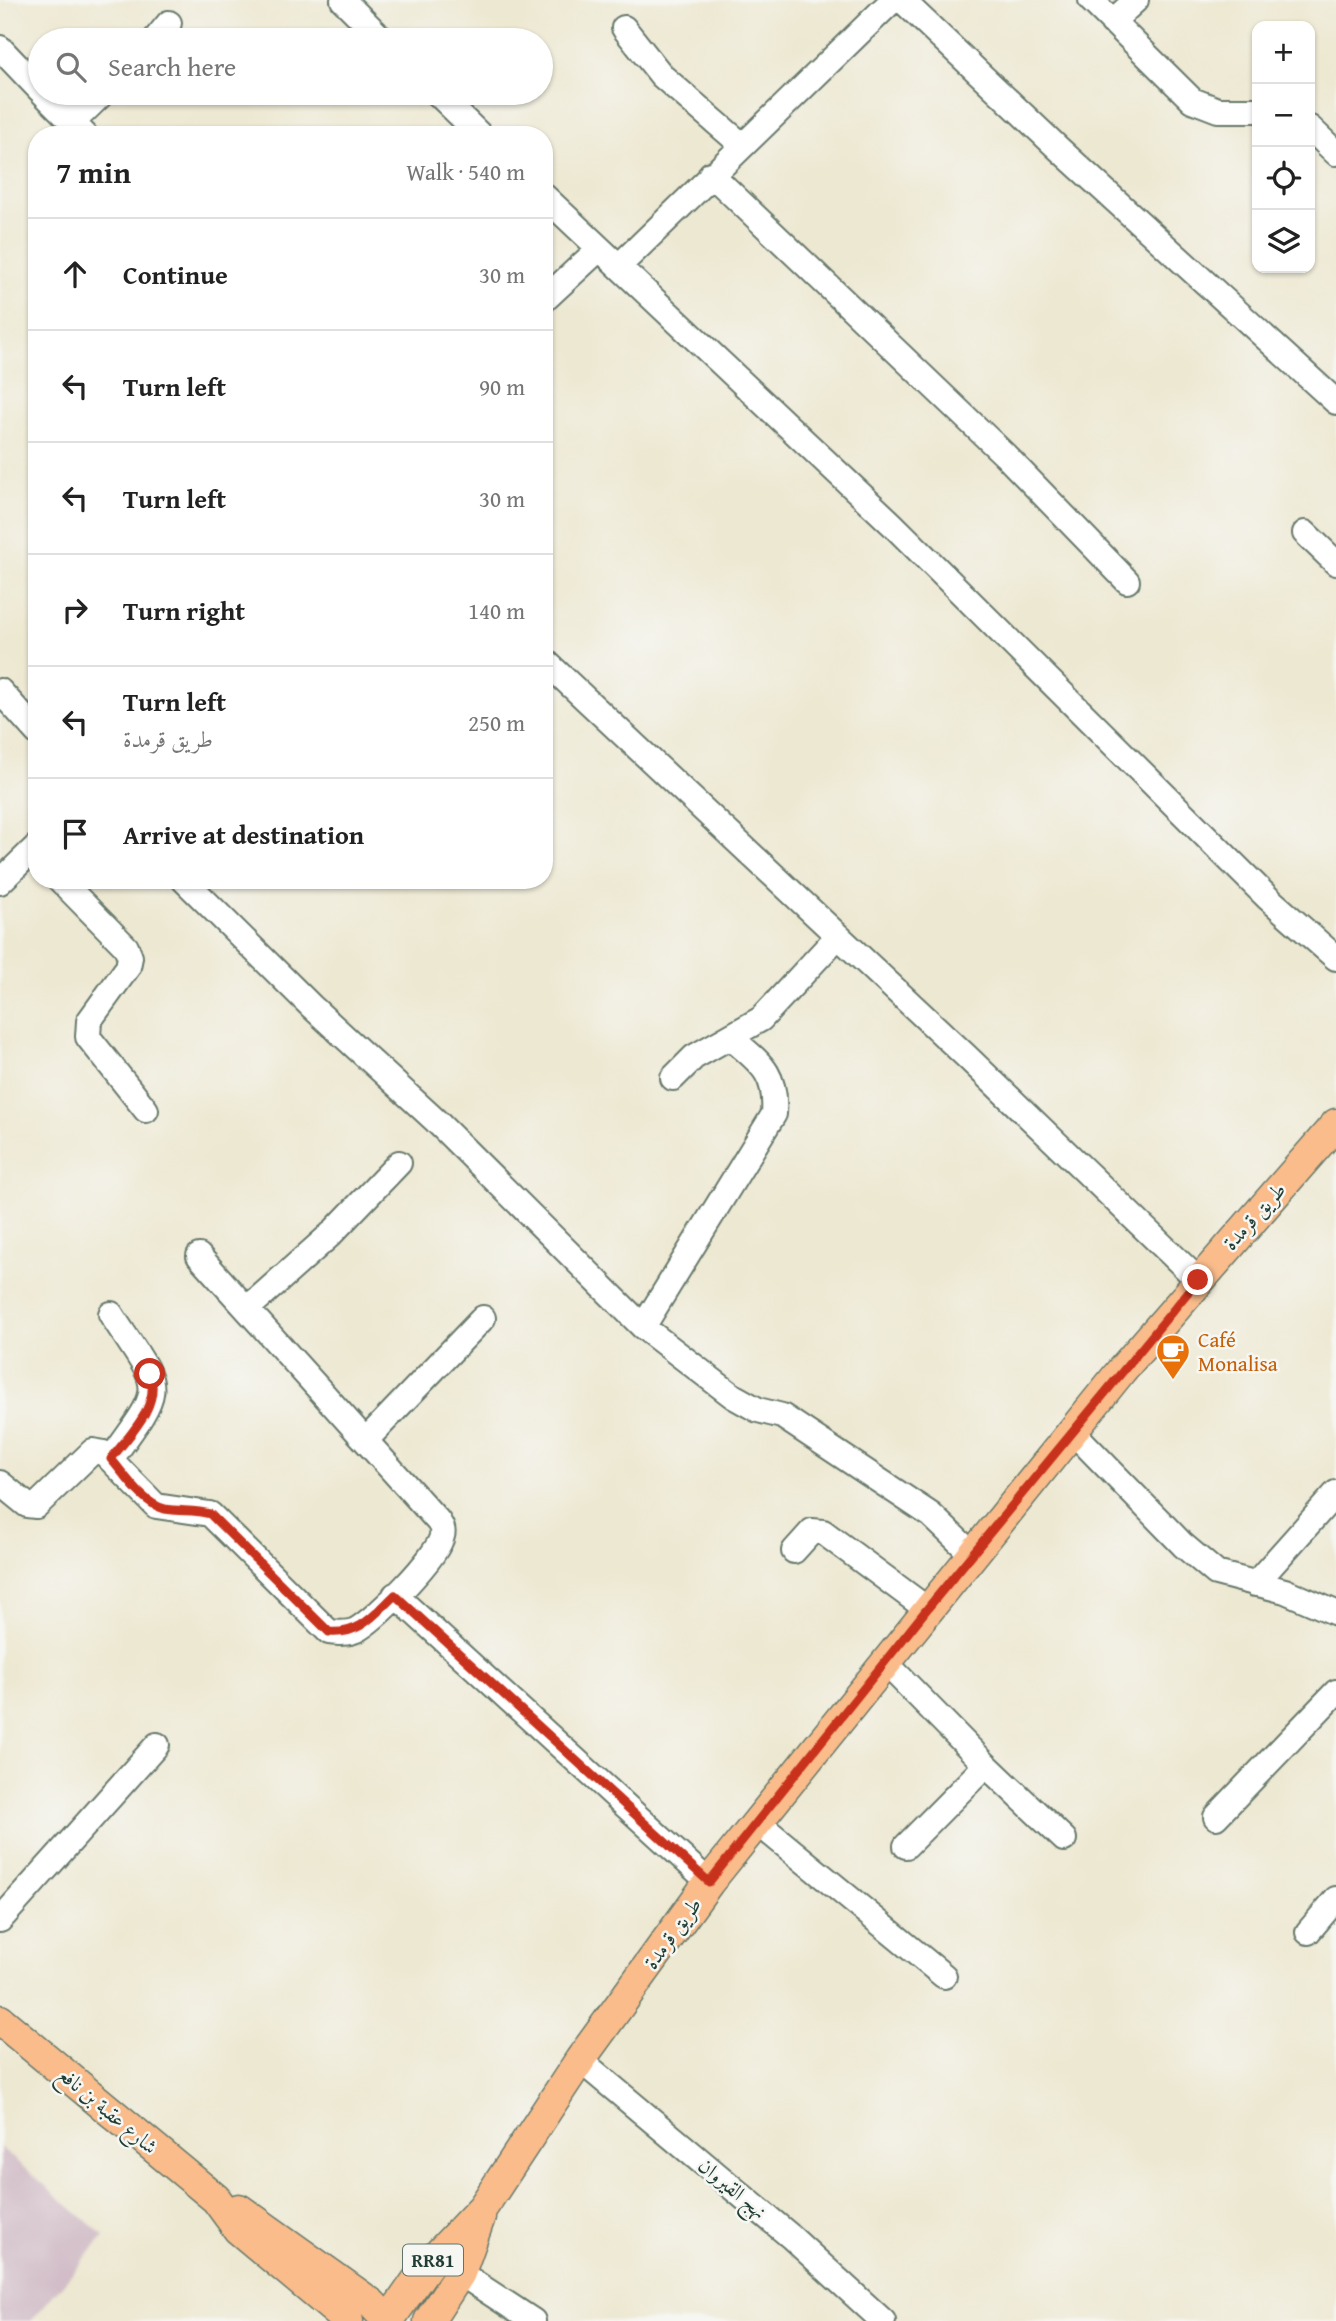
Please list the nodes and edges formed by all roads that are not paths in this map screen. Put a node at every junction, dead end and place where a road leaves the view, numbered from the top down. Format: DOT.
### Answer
graph roads {
  1 [pos="344,0"];
  2 [pos="893,0"];
  3 [pos="902,0"];
  4 [pos="1091,0"];
  5 [pos="1136,0"];
  6 [pos="1112,22"];
  7 [pos="371,28"];
  8 [pos="624,28"];
  9 [pos="0,48"];
  10 [pos="28,77"];
  11 [pos="56,105"];
  12 [pos="95,105"];
  13 [pos="449,105"];
  14 [pos="1252,110"];
  15 [pos="76,126"];
  16 [pos="81,126"];
  17 [pos="471,126"];
  18 [pos="1315,133"];
  19 [pos="741,145"];
  20 [pos="1336,153"];
  21 [pos="711,174"];
  22 [pos="553,205"];
  23 [pos="599,249"];
  24 [pos="620,266"];
  25 [pos="553,292"];
  26 [pos="1336,402"];
  27 [pos="1305,533"];
  28 [pos="1336,563"];
  29 [pos="1126,581"];
  30 [pos="553,668"];
  31 [pos="0,691"];
  32 [pos="28,722"];
  33 [pos="28,859"];
  34 [pos="0,882"];
  35 [pos="69,889"];
  36 [pos="193,889"];
  37 [pos="838,936"];
  38 [pos="1336,958"];
  39 [pos="730,1037"];
  40 [pos="673,1078"];
  41 [pos="146,1110"];
  42 [pos="1336,1124"];
  43 [pos="400,1163"];
  44 [pos="200,1256"];
  45 [pos="1198,1280"];
  46 [pos="248,1308"];
  47 [pos="111,1314"];
  48 [pos="483,1318"];
  49 [pos="643,1327"];
  50 [pos="1072,1431"];
  51 [pos="367,1439"];
  52 [pos="111,1459"];
  53 [pos="0,1483"];
  54 [pos="1336,1493"];
  55 [pos="794,1551"];
  56 [pos="972,1554"];
  57 [pos="1255,1584"];
  58 [pos="395,1595"];
  59 [pos="927,1609"];
  60 [pos="1336,1613"];
  61 [pos="885,1662"];
  62 [pos="1336,1692"];
  63 [pos="157,1745"];
  64 [pos="986,1765"];
  65 [pos="1216,1817"];
  66 [pos="758,1823"];
  67 [pos="1064,1839"];
  68 [pos="906,1846"];
  69 [pos="709,1882"];
  70 [pos="1336,1899"];
  71 [pos="0,1920"];
  72 [pos="1308,1932"];
  73 [pos="944,1976"];
  74 [pos="0,2020"];
  75 [pos="580,2060"];
  76 [pos="216,2199"];
  77 [pos="483,2207"];
  78 [pos="427,2266"];
  79 [pos="460,2273"];
  80 [pos="355,2292"];
  81 [pos="388,2320"];
  82 [pos="348,2321"];
  83 [pos="429,2321"];
  84 [pos="533,2321"];
  85 [pos="883,2321"];
  1 -- 7 [label="street"];
  2 -- 19 [label="street"];
  3 -- 26 [label="street"];
  4 -- 6 [label="street"];
  5 -- 6 [label="street"];
  6 -- 14 [label="street"];
  8 -- 19 [label="street"];
  9 -- 10 [label="street"];
  11 -- 15 [label="street"];
  12 -- 16 [label="street"];
  13 -- 17 [label="street"];
  18 -- 20 [label="street"];
  19 -- 21 [label="street"];
  21 -- 24 [label="street"];
  21 -- 29 [label="street"];
  22 -- 23 [label="street"];
  23 -- 24 [label="street"];
  23 -- 25 [label="street"];
  24 -- 38 [label="street"];
  27 -- 28 [label="street"];
  30 -- 37 [label="street"];
  31 -- 32 [label="street"];
  33 -- 34 [label="street"];
  35 -- 41 [label="street"];
  36 -- 49 [label="street"];
  37 -- 39 [label="street"];
  37 -- 45 [label="street"];
  39 -- 40 [label="street"];
  39 -- 49 [label="street"];
  42 -- 45 [label="main road, طريق قرمدة / RR81"];
  43 -- 46 [label="street"];
  44 -- 46 [label="street"];
  45 -- 50 [label="main road, طريق قرمدة / RR81"];
  46 -- 51 [label="street"];
  47 -- 52 [label="street"];
  48 -- 51 [label="street"];
  49 -- 56 [label="street"];
  50 -- 56 [label="main road, طريق قرمدة / RR81"];
  50 -- 57 [label="street"];
  51 -- 58 [label="street"];
  52 -- 53 [label="street"];
  52 -- 58 [label="street"];
  54 -- 57 [label="street"];
  55 -- 59 [label="street"];
  56 -- 59 [label="main road, طريق قرمدة / RR81"];
  57 -- 60 [label="street"];
  58 -- 69 [label="street"];
  59 -- 61 [label="main road, طريق قرمدة / RR81"];
  61 -- 64 [label="street"];
  61 -- 66 [label="main road, طريق قرمدة / RR81"];
  62 -- 65 [label="street"];
  63 -- 71 [label="street"];
  64 -- 67 [label="street"];
  64 -- 68 [label="street"];
  66 -- 69 [label="main road, طريق قرمدة / RR81"];
  66 -- 73 [label="street"];
  69 -- 75 [label="main road, طريق قرمدة / RR81"];
  70 -- 72 [label="street"];
  74 -- 76 [label="main road, شارع عقبة بن نافع"];
  75 -- 77 [label="main road, طريق قرمدة / RR81"];
  75 -- 85 [label="street, نهج القيروان"];
  76 -- 80 [label="main road, شارع عقبة بن نافع"];
  76 -- 82 [label="main road, شارع عقبة بن نافع"];
  77 -- 78 [label="main road, طريق قرمدة / RR81"];
  77 -- 79 [label="main road, طريق قرمدة / RR81"];
  78 -- 80 [label="main road"];
  78 -- 81 [label="main road, طريق قرمدة / RR81"];
  79 -- 83 [label="main road, طريق قرمدة / RR81"];
  79 -- 84 [label="street"];
  80 -- 81 [label="main road, شارع عقبة بن نافع"];
}
